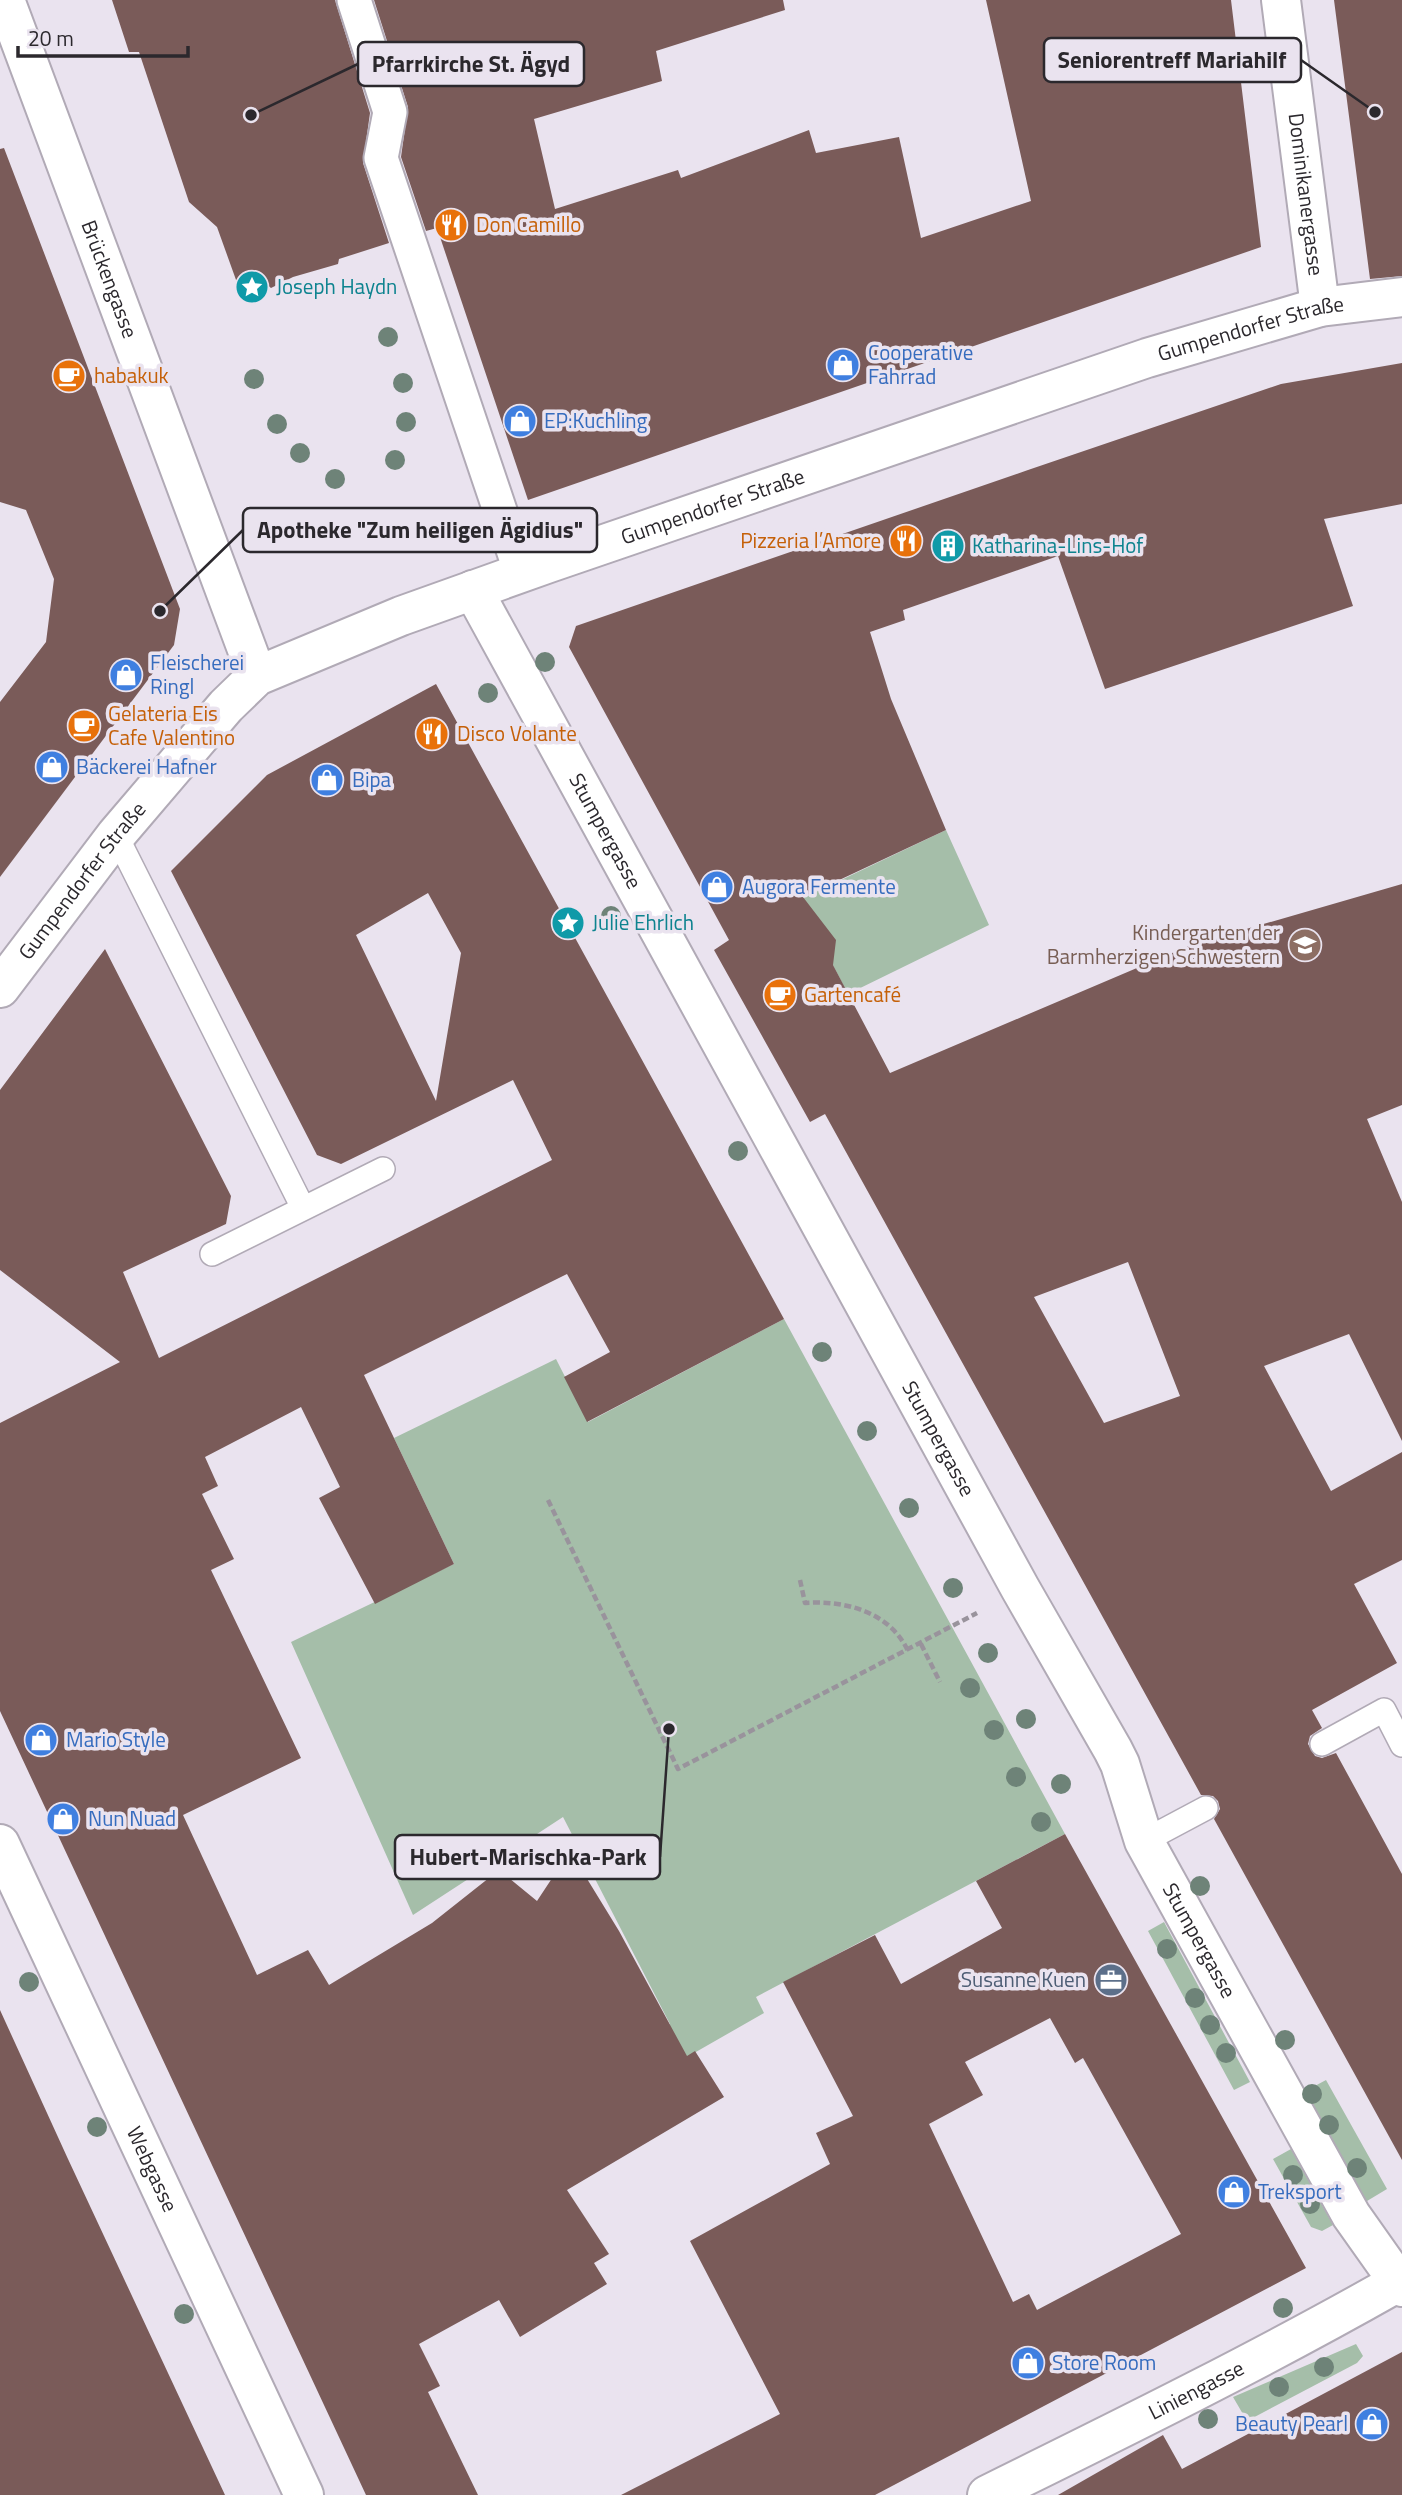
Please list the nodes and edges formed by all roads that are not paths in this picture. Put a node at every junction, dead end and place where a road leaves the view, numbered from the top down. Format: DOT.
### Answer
graph roads {
  1 [pos="5,0"];
  2 [pos="354,0"];
  3 [pos="1281,0"];
  4 [pos="1402,297"];
  5 [pos="1320,307"];
  6 [pos="521,573"];
  7 [pos="473,590"];
  8 [pos="257,676"];
  9 [pos="116,835"];
  10 [pos="0,988"];
  11 [pos="383,1169"];
  12 [pos="303,1208"];
  13 [pos="212,1254"];
  14 [pos="1322,1744"];
  15 [pos="1402,1745"];
  16 [pos="1206,1808"];
  17 [pos="1144,1841"];
  18 [pos="0,1844"];
  19 [pos="1401,2283"];
  20 [pos="304,2495"];
  21 [pos="987,2495"];
  1 -- 8 [label="street, Brückengasse"];
  2 -- 6 [label="street"];
  3 -- 5 [label="street, Dominikanergasse"];
  4 -- 5 [label="street, Gumpendorfer Straße"];
  5 -- 6 [label="street, Gumpendorfer Straße"];
  6 -- 7 [label="street, Gumpendorfer Straße"];
  7 -- 8 [label="street, Gumpendorfer Straße"];
  7 -- 17 [label="street, Stumpergasse"];
  8 -- 9 [label="street, Gumpendorfer Straße"];
  9 -- 10 [label="street, Gumpendorfer Straße"];
  9 -- 12 [label="lane"];
  11 -- 12 [label="lane"];
  12 -- 13 [label="lane"];
  14 -- 15 [label="lane"];
  16 -- 17 [label="lane"];
  17 -- 19 [label="street, Stumpergasse"];
  18 -- 20 [label="street, Webgasse"];
  19 -- 21 [label="street, Liniengasse"];
}
